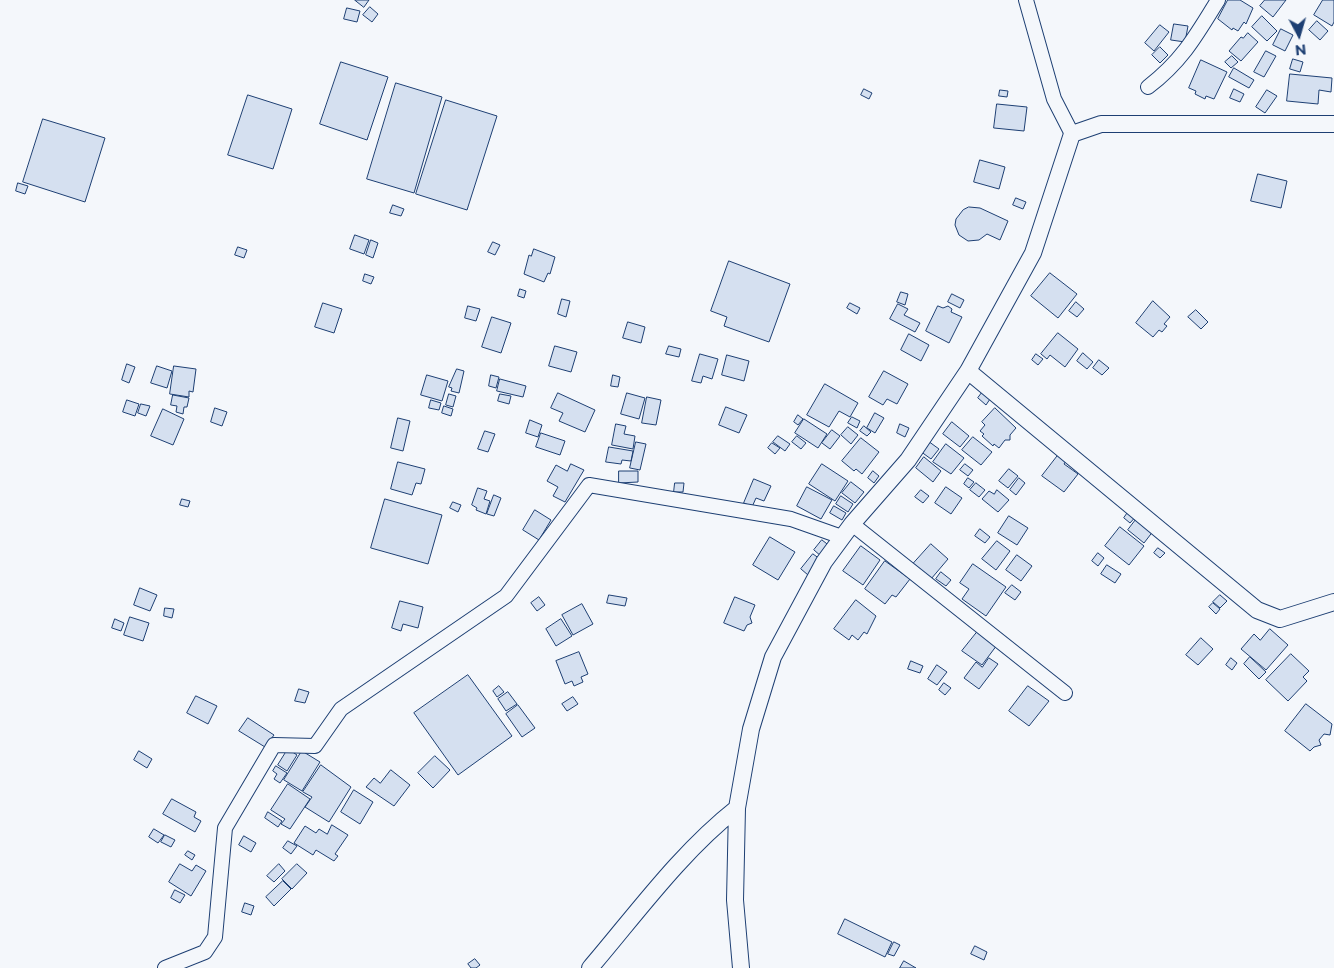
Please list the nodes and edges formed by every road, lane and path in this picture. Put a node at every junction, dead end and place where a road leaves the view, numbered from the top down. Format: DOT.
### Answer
graph roads {
  1 [pos="1026,0"];
  2 [pos="1218,0"];
  3 [pos="1148,87"];
  4 [pos="1334,124"];
  5 [pos="1072,134"];
  6 [pos="968,370"];
  7 [pos="847,530"];
  8 [pos="1334,602"];
  9 [pos="1065,692"];
  10 [pos="737,808"];
  11 [pos="165,968"];
  12 [pos="590,968"];
  13 [pos="741,968"];
  1 -- 5 [label="street"];
  2 -- 3 [label="street"];
  4 -- 5 [label="street"];
  5 -- 6 [label="street"];
  6 -- 7 [label="street"];
  6 -- 8 [label="street"];
  7 -- 9 [label="street"];
  7 -- 10 [label="street"];
  7 -- 11 [label="street"];
  10 -- 12 [label="street"];
  10 -- 13 [label="street"];
}
